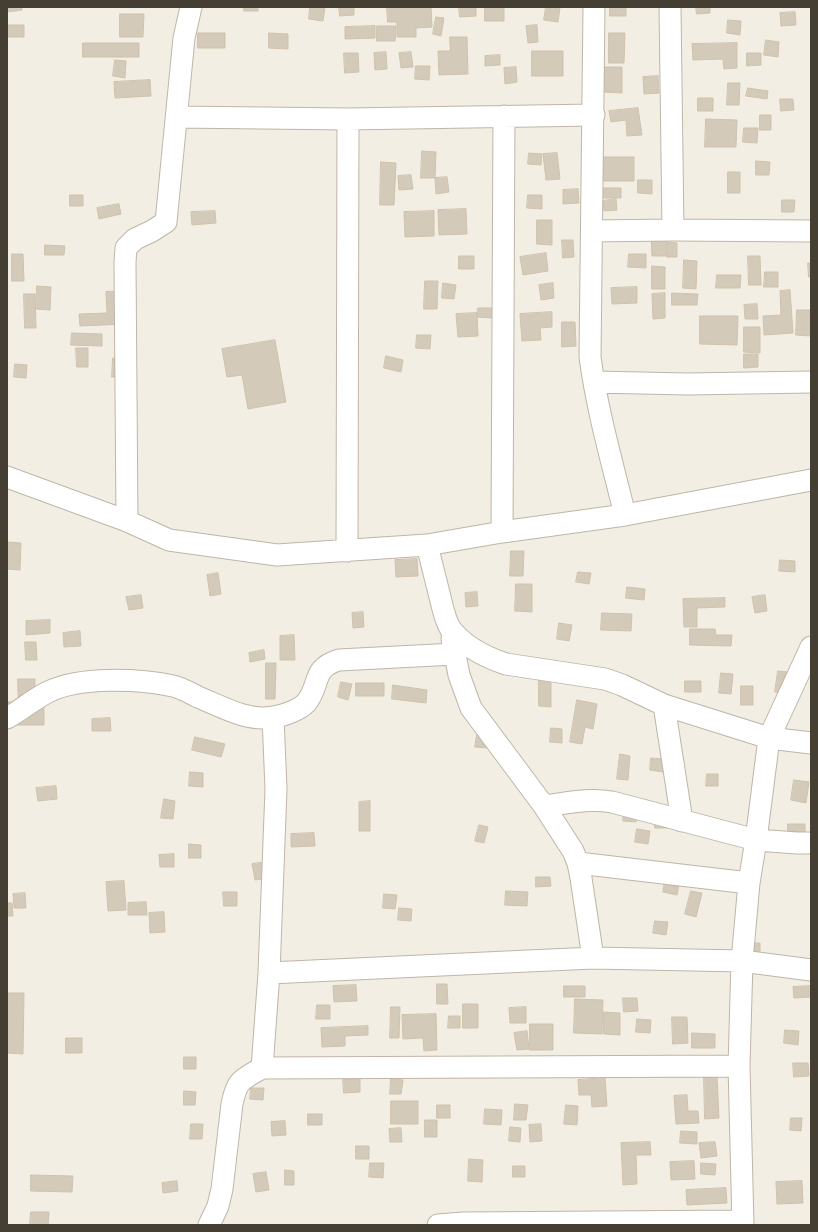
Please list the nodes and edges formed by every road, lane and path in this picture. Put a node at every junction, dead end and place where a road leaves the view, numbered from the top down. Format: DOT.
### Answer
graph roads {
  1 [pos="191,7"];
  2 [pos="594,7"];
  3 [pos="670,7"];
  4 [pos="594,115"];
  5 [pos="504,116"];
  6 [pos="177,117"];
  7 [pos="348,119"];
  8 [pos="673,230"];
  9 [pos="592,231"];
  10 [pos="811,231"];
  11 [pos="594,382"];
  12 [pos="811,382"];
  13 [pos="7,477"];
  14 [pos="811,480"];
  15 [pos="625,515"];
  16 [pos="127,521"];
  17 [pos="502,532"];
  18 [pos="427,545"];
  19 [pos="347,551"];
  20 [pos="450,627"];
  21 [pos="811,647"];
  22 [pos="455,654"];
  23 [pos="664,705"];
  24 [pos="7,718"];
  25 [pos="273,718"];
  26 [pos="769,738"];
  27 [pos="811,743"];
  28 [pos="544,806"];
  29 [pos="682,821"];
  30 [pos="756,840"];
  31 [pos="811,843"];
  32 [pos="578,863"];
  33 [pos="749,884"];
  34 [pos="593,958"];
  35 [pos="742,961"];
  36 [pos="811,970"];
  37 [pos="269,973"];
  38 [pos="739,1066"];
  39 [pos="262,1068"];
  40 [pos="599,1223"];
  41 [pos="743,1223"];
  42 [pos="463,1224"];
  43 [pos="209,1225"];
  44 [pos="438,1225"];
  1 -- 6 [label="street"];
  2 -- 4 [label="street"];
  3 -- 8 [label="street"];
  4 -- 5 [label="street"];
  4 -- 9 [label="street"];
  5 -- 7 [label="street"];
  5 -- 17 [label="street"];
  6 -- 7 [label="street"];
  6 -- 16 [label="street"];
  7 -- 19 [label="street"];
  8 -- 9 [label="street"];
  8 -- 10 [label="street"];
  9 -- 11 [label="street"];
  11 -- 12 [label="street"];
  11 -- 15 [label="street"];
  13 -- 16 [label="street"];
  14 -- 15 [label="street"];
  15 -- 17 [label="street"];
  16 -- 19 [label="street"];
  17 -- 18 [label="street"];
  18 -- 19 [label="street"];
  18 -- 20 [label="street"];
  20 -- 22 [label="street"];
  20 -- 23 [label="street"];
  21 -- 26 [label="street"];
  22 -- 25 [label="street"];
  22 -- 28 [label="street"];
  23 -- 26 [label="street"];
  23 -- 29 [label="street"];
  24 -- 25 [label="street"];
  25 -- 37 [label="street"];
  26 -- 27 [label="street"];
  26 -- 30 [label="street"];
  28 -- 29 [label="street"];
  28 -- 32 [label="street"];
  29 -- 30 [label="street"];
  30 -- 31 [label="street"];
  30 -- 33 [label="street"];
  32 -- 33 [label="street"];
  32 -- 34 [label="street"];
  33 -- 35 [label="street"];
  34 -- 35 [label="street"];
  34 -- 37 [label="street"];
  35 -- 36 [label="street"];
  35 -- 38 [label="street"];
  37 -- 39 [label="street"];
  38 -- 39 [label="street"];
  38 -- 41 [label="street"];
  39 -- 43 [label="street"];
  40 -- 41 [label="street"];
  40 -- 42 [label="street"];
  42 -- 44 [label="street"];
}
